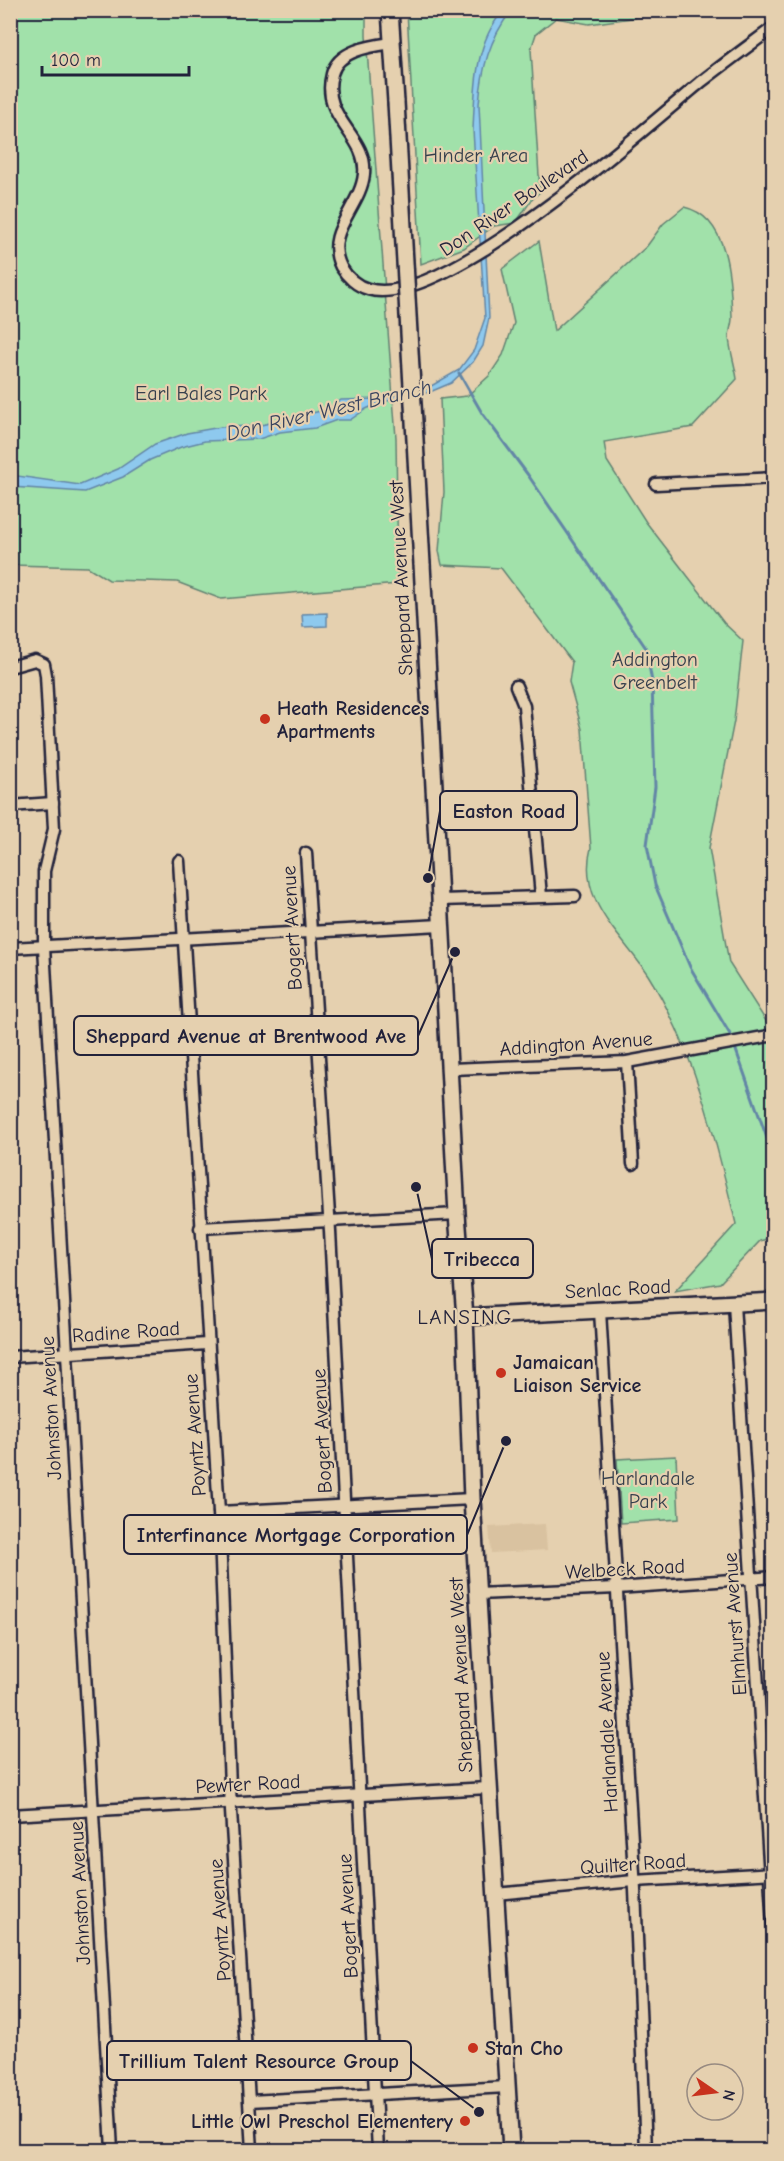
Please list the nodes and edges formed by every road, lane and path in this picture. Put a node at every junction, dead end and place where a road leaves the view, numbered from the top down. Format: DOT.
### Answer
graph roads {
  1 [pos="390,10"];
  2 [pos="774,27"];
  3 [pos="392,43"];
  4 [pos="774,478"];
  5 [pos="656,484"];
  6 [pos="10,666"];
  7 [pos="516,686"];
  8 [pos="53,803"];
  9 [pos="10,806"];
  10 [pos="306,853"];
  11 [pos="179,861"];
  12 [pos="541,896"];
  13 [pos="575,896"];
  14 [pos="440,900"];
  15 [pos="441,925"];
  16 [pos="309,931"];
  17 [pos="183,940"];
  18 [pos="44,947"];
  19 [pos="10,948"];
  20 [pos="774,1035"];
  21 [pos="627,1062"];
  22 [pos="451,1069"];
  23 [pos="633,1164"];
  24 [pos="457,1214"];
  25 [pos="330,1220"];
  26 [pos="200,1228"];
  27 [pos="774,1301"];
  28 [pos="734,1304"];
  29 [pos="600,1311"];
  30 [pos="465,1317"];
  31 [pos="207,1344"];
  32 [pos="65,1355"];
  33 [pos="10,1358"];
  34 [pos="472,1499"];
  35 [pos="344,1507"];
  36 [pos="219,1512"];
  37 [pos="750,1578"];
  38 [pos="774,1578"];
  39 [pos="617,1588"];
  40 [pos="478,1594"];
  41 [pos="488,1788"];
  42 [pos="360,1795"];
  43 [pos="231,1803"];
  44 [pos="94,1811"];
  45 [pos="10,1815"];
  46 [pos="772,1873"];
  47 [pos="634,1881"];
  48 [pos="495,1894"];
  49 [pos="774,1941"];
  50 [pos="507,2087"];
  51 [pos="375,2093"];
  52 [pos="250,2101"];
  53 [pos="112,2151"];
  54 [pos="252,2151"];
  55 [pos="378,2151"];
  56 [pos="511,2151"];
  57 [pos="646,2151"];
  1 -- 3 [label="main road, Sheppard Avenue West"];
  2 -- 3 [label="street, Don River Boulevard"];
  3 -- 14 [label="main road, Sheppard Avenue West, bridge"];
  4 -- 5 [label="street"];
  6 -- 8 [label="street, Johnston Avenue"];
  7 -- 12 [label="street"];
  8 -- 9 [label="street"];
  8 -- 18 [label="street, Johnston Avenue"];
  10 -- 16 [label="street, Bogert Avenue"];
  11 -- 17 [label="street, Poyntz Avenue"];
  12 -- 13 [label="street"];
  12 -- 14 [label="street"];
  14 -- 15 [label="main road, Sheppard Avenue West"];
  15 -- 16 [label="street"];
  15 -- 22 [label="main road, Sheppard Avenue West"];
  16 -- 17 [label="street"];
  16 -- 25 [label="street, Bogert Avenue"];
  17 -- 18 [label="street"];
  17 -- 26 [label="street, Poyntz Avenue"];
  18 -- 19 [label="street"];
  18 -- 32 [label="street, Johnston Avenue"];
  20 -- 21 [label="street, Addington Avenue"];
  21 -- 22 [label="street, Addington Avenue"];
  21 -- 23 [label="street"];
  22 -- 24 [label="main road, Sheppard Avenue West"];
  24 -- 25 [label="street"];
  24 -- 30 [label="main road, Sheppard Avenue West"];
  25 -- 26 [label="street"];
  25 -- 35 [label="street, Bogert Avenue"];
  26 -- 31 [label="street, Poyntz Avenue"];
  27 -- 28 [label="main road, Senlac Road"];
  28 -- 29 [label="main road, Senlac Road"];
  28 -- 37 [label="street, Elmhurst Avenue"];
  29 -- 30 [label="main road, Senlac Road"];
  29 -- 39 [label="street, Harlandale Avenue"];
  30 -- 34 [label="main road, Sheppard Avenue West"];
  31 -- 32 [label="street, Radine Road"];
  31 -- 36 [label="street, Poyntz Avenue"];
  32 -- 33 [label="street, Radine Road"];
  32 -- 44 [label="street, Johnston Avenue"];
  34 -- 35 [label="street"];
  34 -- 40 [label="main road, Sheppard Avenue West"];
  35 -- 36 [label="street"];
  35 -- 42 [label="street, Bogert Avenue"];
  36 -- 43 [label="street, Poyntz Avenue"];
  37 -- 38 [label="street, Welbeck Road"];
  37 -- 39 [label="street, Welbeck Road"];
  37 -- 46 [label="street, Elmhurst Avenue"];
  39 -- 40 [label="street, Welbeck Road"];
  39 -- 47 [label="street, Harlandale Avenue"];
  40 -- 41 [label="main road, Sheppard Avenue West"];
  41 -- 42 [label="street, Pewter Road"];
  41 -- 48 [label="main road, Sheppard Avenue West"];
  42 -- 43 [label="street, Pewter Road"];
  42 -- 51 [label="street, Bogert Avenue"];
  43 -- 44 [label="street, Pewter Road"];
  43 -- 52 [label="street, Poyntz Avenue"];
  44 -- 45 [label="street, Pewter Road"];
  44 -- 53 [label="street, Johnston Avenue"];
  46 -- 47 [label="street, Quilter Road"];
  46 -- 49 [label="street, Elmhurst Avenue"];
  47 -- 48 [label="street, Quilter Road"];
  47 -- 57 [label="street, Harlandale Avenue"];
  48 -- 50 [label="main road, Sheppard Avenue West"];
  50 -- 51 [label="street"];
  50 -- 56 [label="main road, Sheppard Avenue West"];
  51 -- 52 [label="street"];
  51 -- 55 [label="street, Bogert Avenue"];
  52 -- 54 [label="street, Poyntz Avenue"];
}
